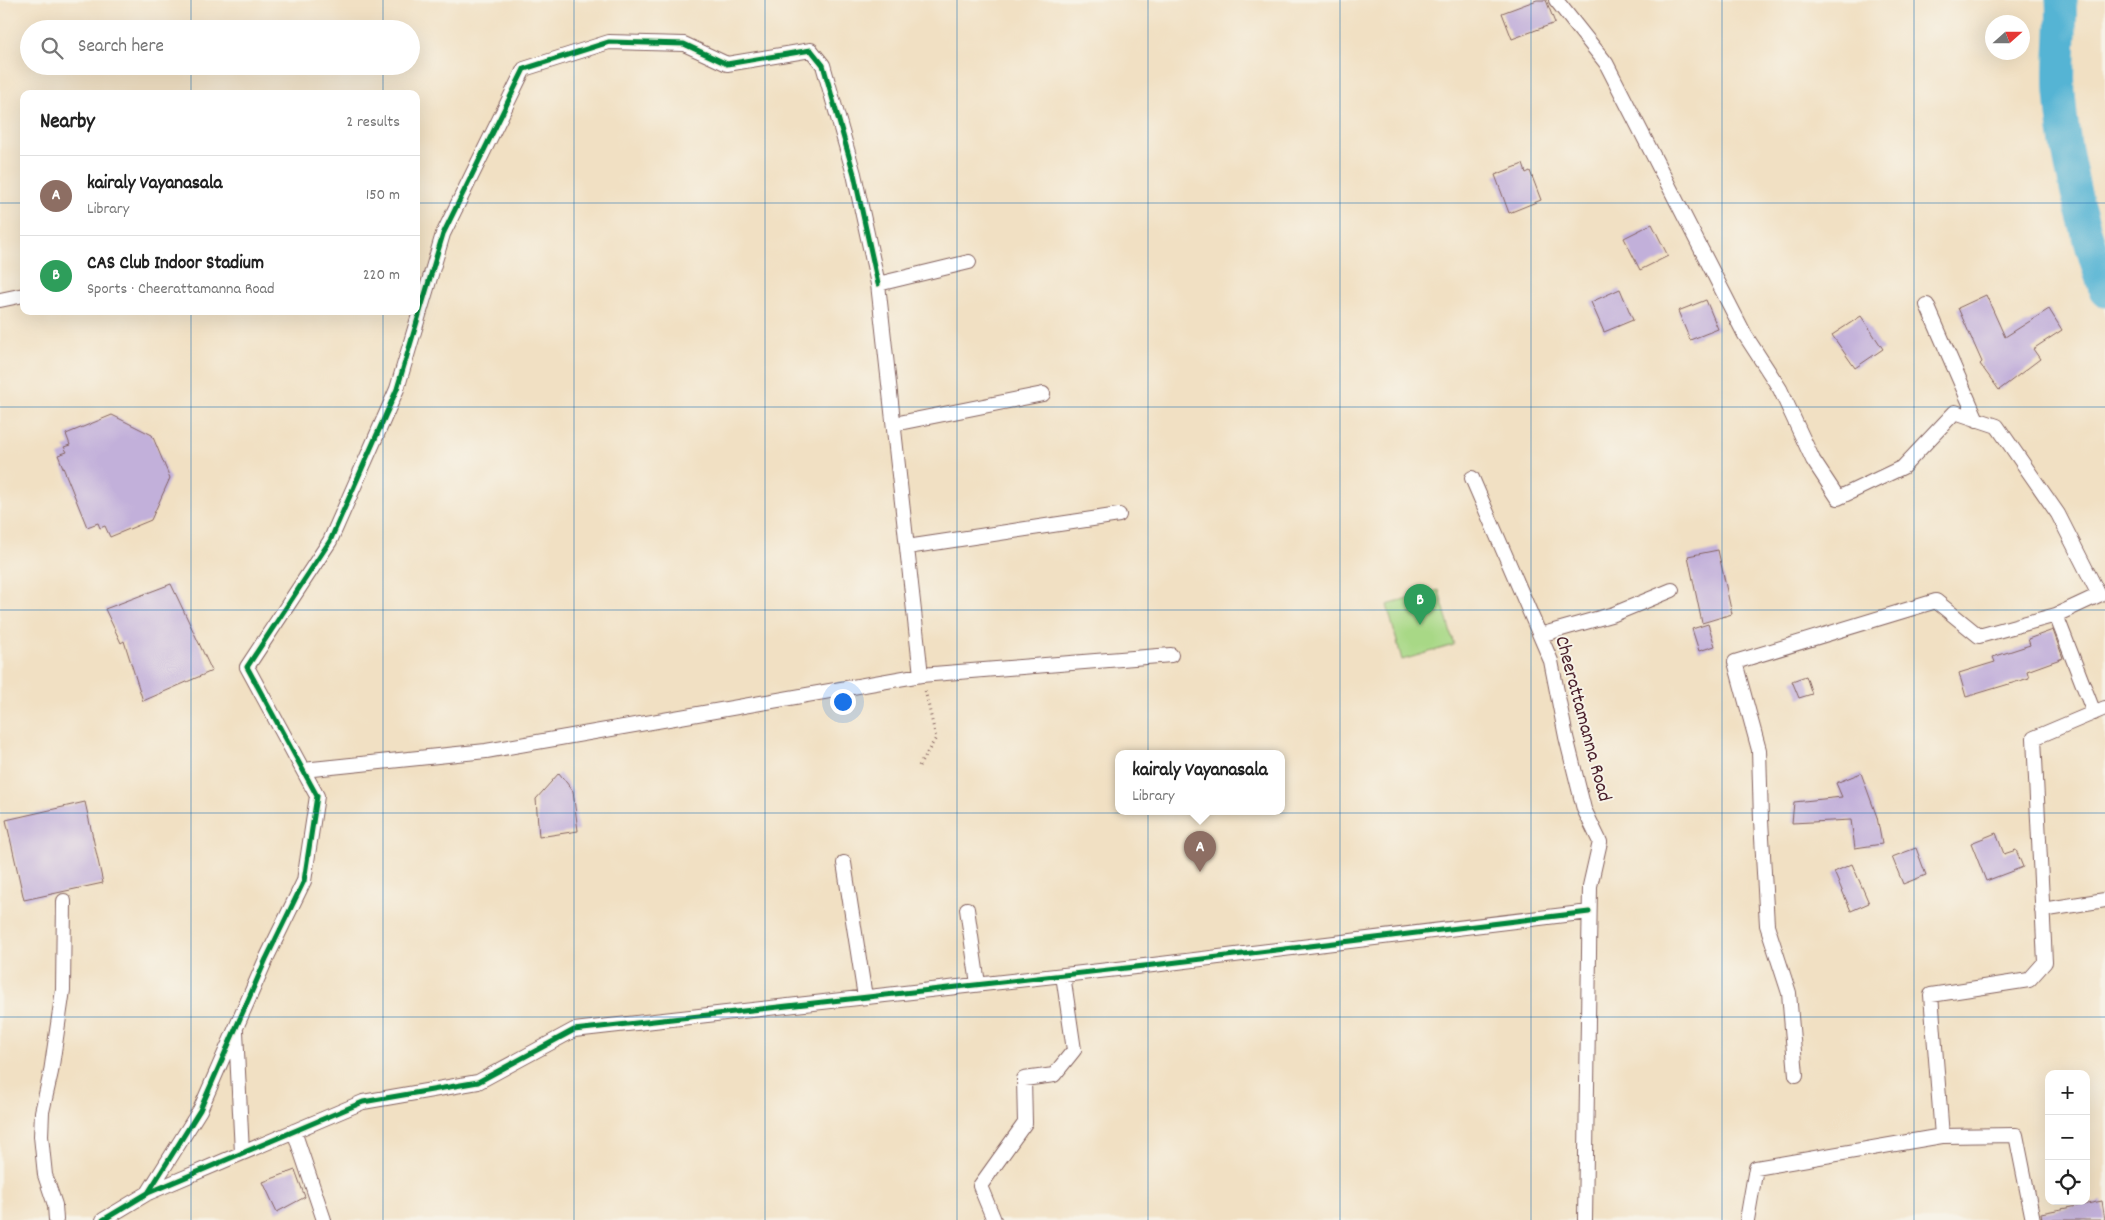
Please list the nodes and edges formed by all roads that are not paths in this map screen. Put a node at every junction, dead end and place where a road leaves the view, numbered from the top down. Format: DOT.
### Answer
graph roads {
  1 [pos="1556,0"];
  2 [pos="969,262"];
  3 [pos="878,284"];
  4 [pos="20,296"];
  5 [pos="0,300"];
  6 [pos="1927,305"];
  7 [pos="420,312"];
  8 [pos="419,315"];
  9 [pos="1043,394"];
  10 [pos="1977,420"];
  11 [pos="894,424"];
  12 [pos="1472,478"];
  13 [pos="1119,514"];
  14 [pos="908,547"];
  15 [pos="1672,590"];
  16 [pos="2056,615"];
  17 [pos="1540,635"];
  18 [pos="1170,655"];
  19 [pos="921,675"];
  20 [pos="2099,711"];
  21 [pos="303,770"];
  22 [pos="844,863"];
  23 [pos="2105,900"];
  24 [pos="64,901"];
  25 [pos="967,909"];
  26 [pos="2042,910"];
  27 [pos="1589,912"];
  28 [pos="1063,975"];
  29 [pos="978,984"];
  30 [pos="865,997"];
  31 [pos="236,1027"];
  32 [pos="1796,1075"];
  33 [pos="294,1131"];
  34 [pos="1942,1136"];
  35 [pos="242,1153"];
  36 [pos="148,1192"];
  37 [pos="56,1220"];
  38 [pos="103,1220"];
  39 [pos="324,1220"];
  40 [pos="994,1220"];
  41 [pos="1585,1220"];
  42 [pos="1747,1220"];
  43 [pos="2033,1220"];
  1 -- 10 [label="street"];
  2 -- 3 [label="street"];
  3 -- 7 [label="street"];
  3 -- 11 [label="street"];
  4 -- 5 [label="street"];
  6 -- 10 [label="street"];
  8 -- 21 [label="street"];
  9 -- 11 [label="street"];
  10 -- 16 [label="street"];
  11 -- 14 [label="street"];
  12 -- 17 [label="street, Cheerattamanna Road"];
  13 -- 14 [label="street"];
  14 -- 19 [label="street"];
  15 -- 17 [label="street"];
  16 -- 20 [label="street"];
  16 -- 32 [label="street"];
  17 -- 27 [label="street, Cheerattamanna Road"];
  18 -- 19 [label="street"];
  19 -- 21 [label="street"];
  20 -- 26 [label="street"];
  21 -- 31 [label="street"];
  22 -- 30 [label="street"];
  23 -- 26 [label="street"];
  24 -- 37 [label="street"];
  25 -- 29 [label="street"];
  26 -- 34 [label="street"];
  27 -- 28 [label="street"];
  27 -- 41 [label="street, Cheerattamanna Road"];
  28 -- 29 [label="street"];
  28 -- 40 [label="street"];
  29 -- 30 [label="street"];
  30 -- 33 [label="street"];
  31 -- 35 [label="street"];
  31 -- 36 [label="street"];
  33 -- 35 [label="street"];
  33 -- 39 [label="street"];
  34 -- 42 [label="street"];
  34 -- 43 [label="street"];
  35 -- 36 [label="street"];
  36 -- 38 [label="street"];
}
